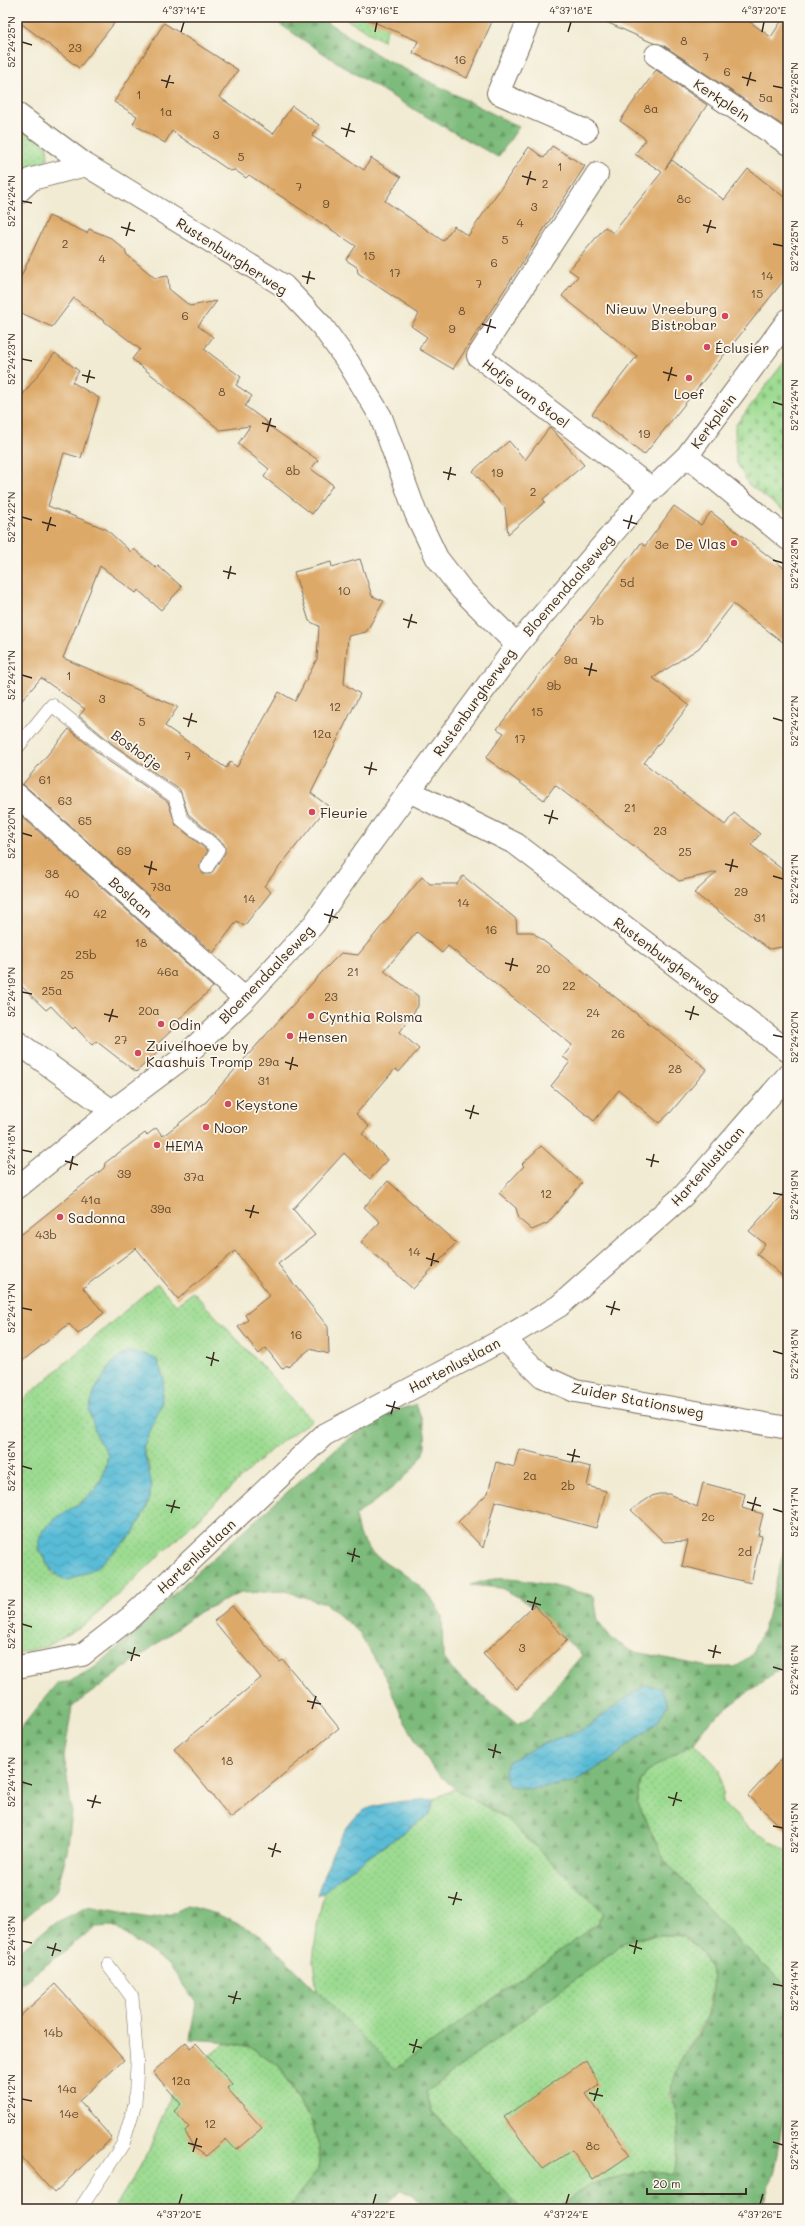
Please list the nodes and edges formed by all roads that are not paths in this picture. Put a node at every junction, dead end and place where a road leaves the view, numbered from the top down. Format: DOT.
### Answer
graph roads {
  1 [pos="530,17"];
  2 [pos="656,55"];
  3 [pos="17,114"];
  4 [pos="586,131"];
  5 [pos="788,144"];
  6 [pos="86,165"];
  7 [pos="597,174"];
  8 [pos="17,193"];
  9 [pos="788,320"];
  10 [pos="687,456"];
  11 [pos="652,489"];
  12 [pos="788,539"];
  13 [pos="517,645"];
  14 [pos="17,748"];
  15 [pos="409,791"];
  16 [pos="17,795"];
  17 [pos="206,867"];
  18 [pos="245,999"];
  19 [pos="17,1042"];
  20 [pos="788,1051"];
  21 [pos="788,1075"];
  22 [pos="112,1111"];
  23 [pos="17,1188"];
  24 [pos="504,1338"];
  25 [pos="788,1428"];
  26 [pos="17,1667"];
  27 [pos="108,1965"];
  28 [pos="80,2209"];
  1 -- 4 [label="street"];
  2 -- 5 [label="street, Kerkplein"];
  3 -- 6 [label="street, Rustenburgherweg"];
  6 -- 8 [label="street"];
  6 -- 13 [label="street, Rustenburgherweg"];
  7 -- 11 [label="street, Hofje van Stoel"];
  9 -- 10 [label="street, Kerkplein"];
  10 -- 11 [label="street, Bloemendaalseweg"];
  10 -- 12 [label="street, Kerkplein"];
  11 -- 13 [label="street, Bloemendaalseweg"];
  13 -- 15 [label="street, Rustenburgherweg"];
  14 -- 17 [label="lane, Boshofje"];
  15 -- 18 [label="street, Bloemendaalseweg"];
  15 -- 20 [label="street, Rustenburgherweg"];
  16 -- 18 [label="street, Boslaan"];
  18 -- 22 [label="street, Bloemendaalseweg"];
  19 -- 22 [label="street"];
  21 -- 24 [label="street, Hartenlustlaan"];
  22 -- 23 [label="street, Bloemendaalseweg"];
  24 -- 25 [label="street, Zuider Stationsweg"];
  24 -- 26 [label="street, Hartenlustlaan"];
  27 -- 28 [label="lane"];
}
